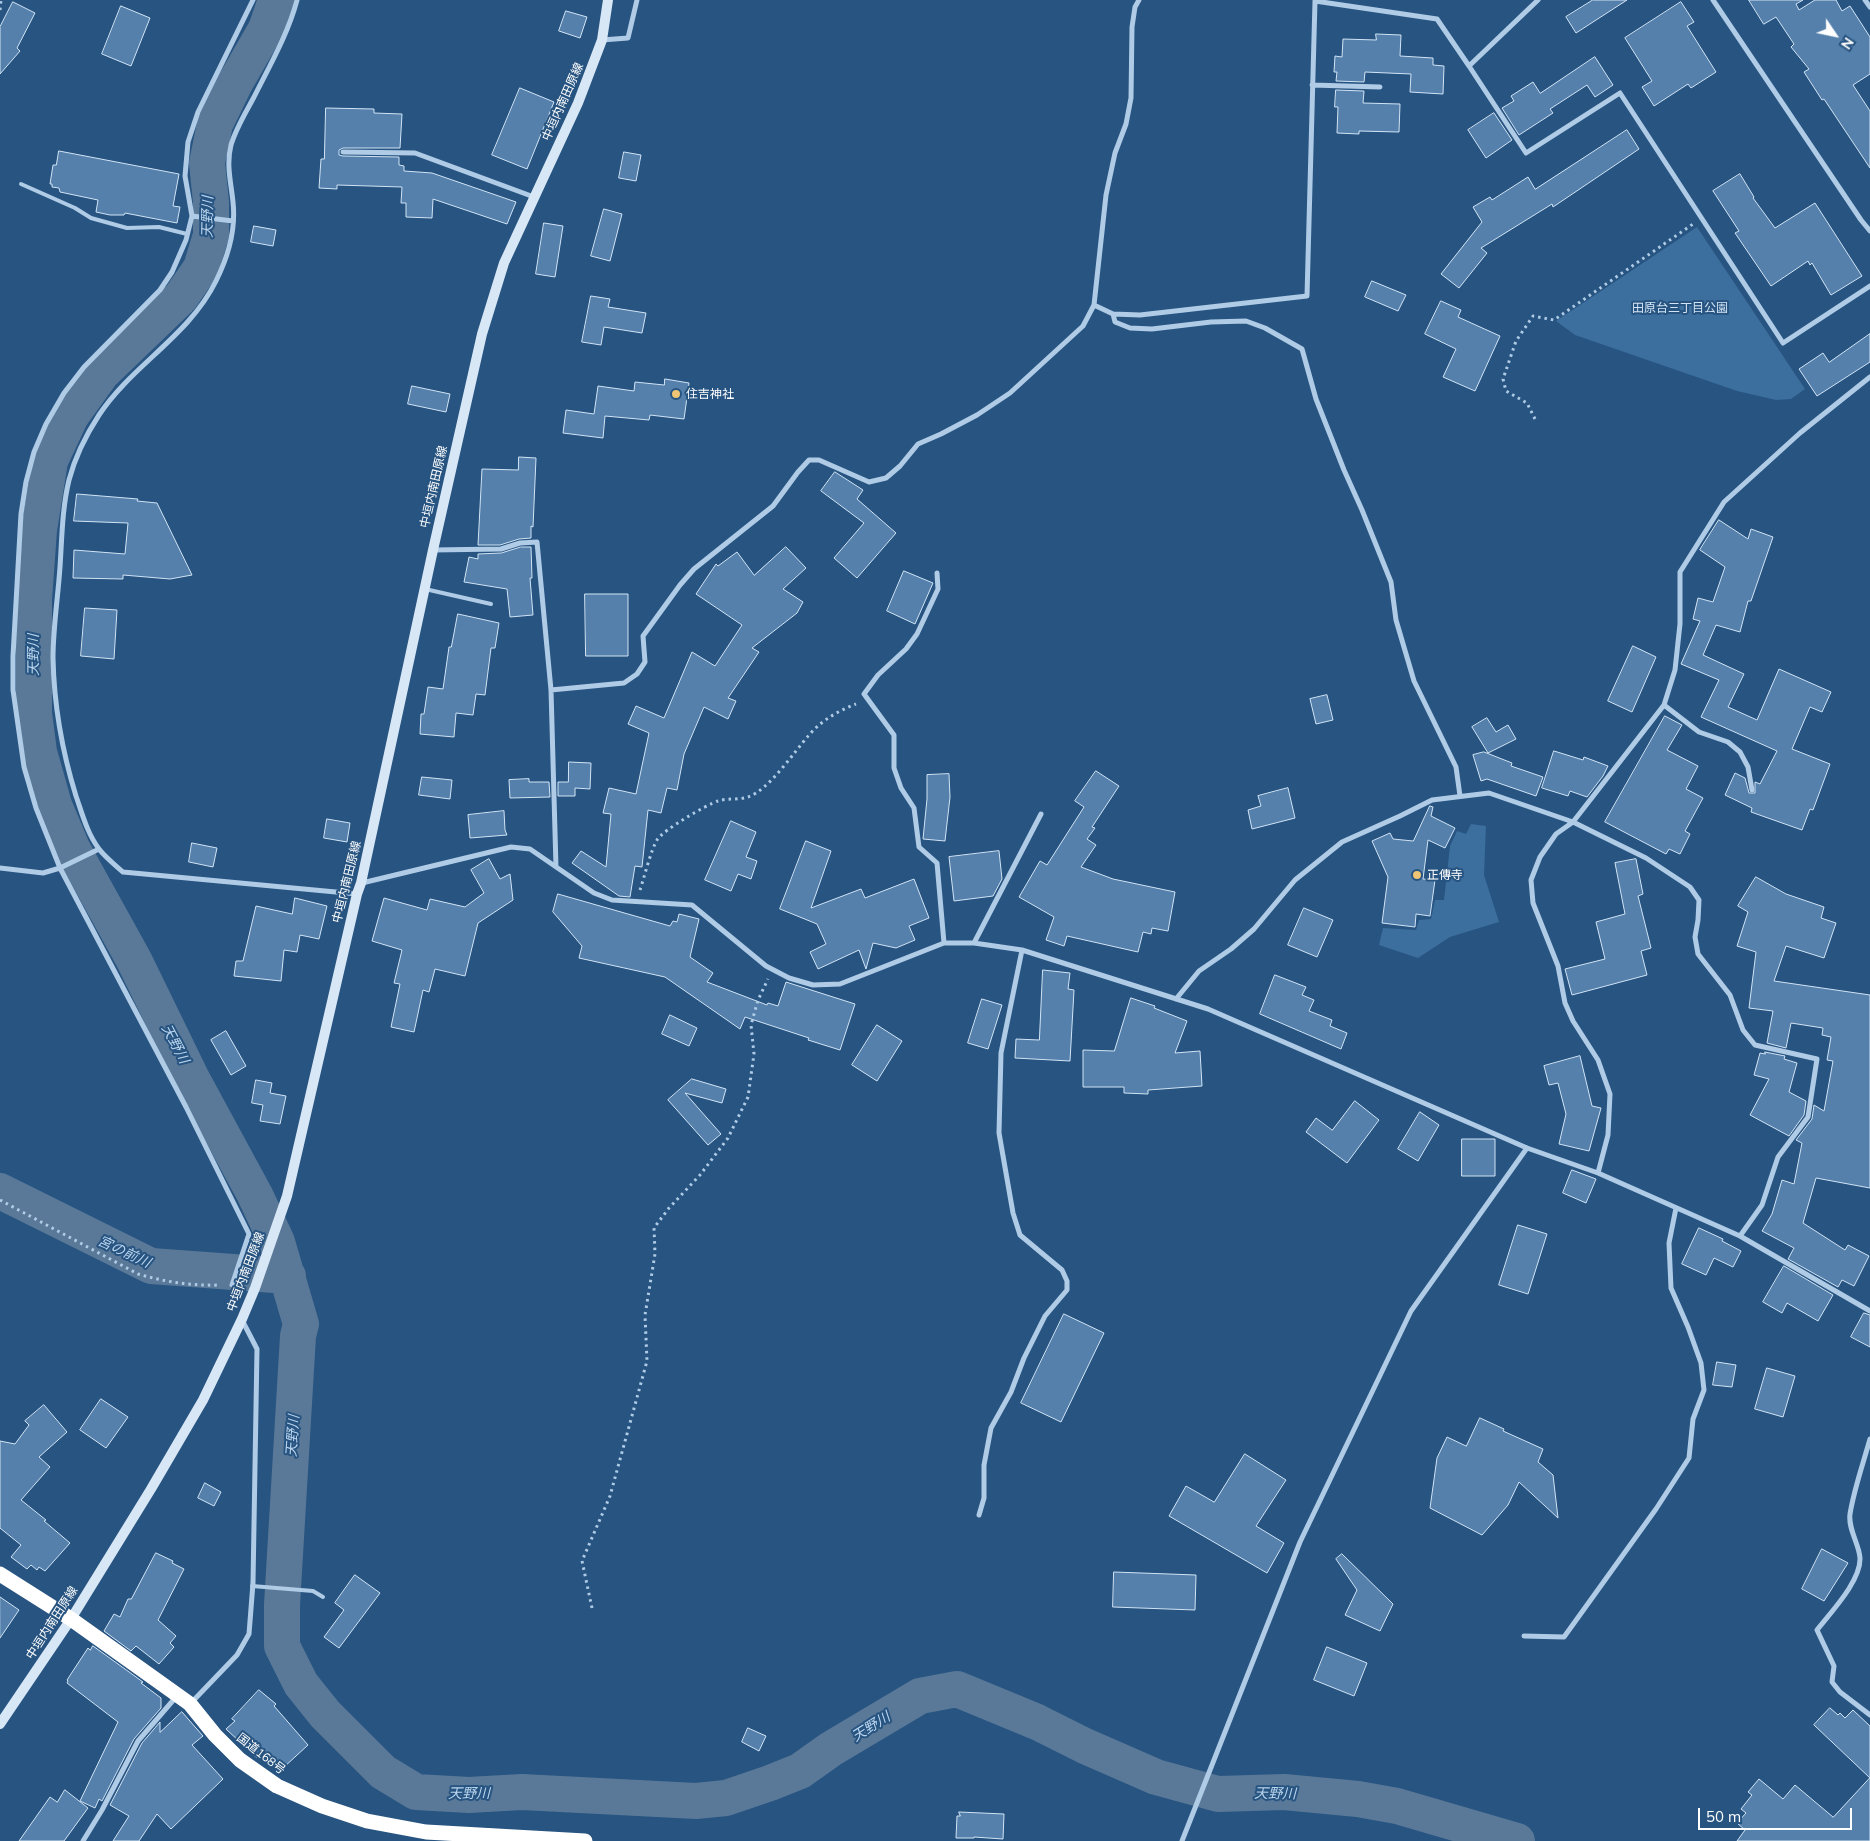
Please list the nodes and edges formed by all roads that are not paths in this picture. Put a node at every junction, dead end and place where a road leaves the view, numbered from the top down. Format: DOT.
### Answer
graph roads {
  1 [pos="253,0"];
  2 [pos="297,0"];
  3 [pos="608,0"];
  4 [pos="637,0"];
  5 [pos="1139,0"];
  6 [pos="1538,0"];
  7 [pos="1713,0"];
  8 [pos="1865,0"];
  9 [pos="1870,7"];
  10 [pos="602,40"];
  11 [pos="1469,66"];
  12 [pos="1312,85"];
  13 [pos="1380,87"];
  14 [pos="343,152"];
  15 [pos="21,184"];
  16 [pos="534,197"];
  17 [pos="192,216"];
  18 [pos="233,220"];
  19 [pos="1870,231"];
  20 [pos="187,234"];
  21 [pos="1870,286"];
  22 [pos="1094,305"];
  23 [pos="1113,314"];
  24 [pos="1870,377"];
  25 [pos="432,550"];
  26 [pos="937,573"];
  27 [pos="424,589"];
  28 [pos="491,604"];
  29 [pos="552,690"];
  30 [pos="1664,704"];
  31 [pos="1752,790"];
  32 [pos="1460,796"];
  33 [pos="1042,814"];
  34 [pos="1573,822"];
  35 [pos="99,849"];
  36 [pos="556,867"];
  37 [pos="0,868"];
  38 [pos="60,868"];
  39 [pos="361,883"];
  40 [pos="357,894"];
  41 [pos="944,943"];
  42 [pos="974,944"];
  43 [pos="1022,950"];
  44 [pos="1176,998"];
  45 [pos="1527,1148"];
  46 [pos="1598,1174"];
  47 [pos="1676,1208"];
  48 [pos="1740,1236"];
  49 [pos="232,1285"];
  50 [pos="1870,1312"];
  51 [pos="242,1319"];
  52 [pos="1870,1440"];
  53 [pos="979,1514"];
  54 [pos="0,1574"];
  55 [pos="252,1586"];
  56 [pos="323,1597"];
  57 [pos="71,1619"];
  58 [pos="1524,1636"];
  59 [pos="184,1700"];
  60 [pos="1870,1714"];
  61 [pos="0,1724"];
  62 [pos="444,1837"];
  63 [pos="83,1841"];
  64 [pos="584,1841"];
  65 [pos="1182,1841"];
  1 -- 17 [label="street"];
  2 -- 18 [label="street"];
  3 -- 10 [label="main road, 中垣内南田原線"];
  4 -- 10 [label="street"];
  5 -- 22 [label="street"];
  6 -- 11 [label="street"];
  7 -- 19 [label="street"];
  8 -- 9 [label="street"];
  10 -- 16 [label="main road, 中垣内南田原線"];
  11 -- 12 [label="street"];
  11 -- 21 [label="street"];
  12 -- 13 [label="street"];
  12 -- 23 [label="street"];
  14 -- 16 [label="street"];
  15 -- 20 [label="lane"];
  16 -- 25 [label="main road, 中垣内南田原線"];
  17 -- 18 [label="street"];
  17 -- 20 [label="street"];
  18 -- 35 [label="street"];
  20 -- 38 [label="street"];
  22 -- 23 [label="street"];
  22 -- 29 [label="street"];
  23 -- 32 [label="street"];
  24 -- 30 [label="street"];
  25 -- 27 [label="main road, 中垣内南田原線"];
  25 -- 29 [label="street"];
  26 -- 41 [label="street"];
  27 -- 28 [label="lane"];
  27 -- 39 [label="main road, 中垣内南田原線"];
  29 -- 36 [label="street"];
  30 -- 31 [label="street"];
  30 -- 34 [label="street"];
  32 -- 34 [label="street"];
  32 -- 44 [label="street"];
  33 -- 42 [label="street"];
  34 -- 46 [label="street"];
  34 -- 48 [label="street"];
  35 -- 38 [label="street"];
  35 -- 40 [label="street"];
  36 -- 39 [label="street"];
  36 -- 41 [label="street"];
  37 -- 38 [label="street"];
  38 -- 49 [label="street"];
  39 -- 40 [label="main road, 中垣内南田原線"];
  40 -- 51 [label="main road, 中垣内南田原線"];
  41 -- 42 [label="street"];
  42 -- 43 [label="street"];
  43 -- 44 [label="street"];
  43 -- 53 [label="street"];
  44 -- 45 [label="street"];
  45 -- 46 [label="street"];
  45 -- 65 [label="street"];
  46 -- 47 [label="street"];
  47 -- 48 [label="street"];
  47 -- 58 [label="street"];
  48 -- 50 [label="street"];
  51 -- 55 [label="street"];
  51 -- 57 [label="main road, 中垣内南田原線"];
  52 -- 60 [label="street"];
  54 -- 57 [label="highway, 国道168号"];
  55 -- 56 [label="lane"];
  55 -- 59 [label="street"];
  57 -- 59 [label="highway, 国道168号"];
  57 -- 61 [label="main road, 中垣内南田原線"];
  59 -- 62 [label="highway, 国道168号"];
  59 -- 63 [label="street"];
  62 -- 64 [label="highway, 国道168号"];
}
